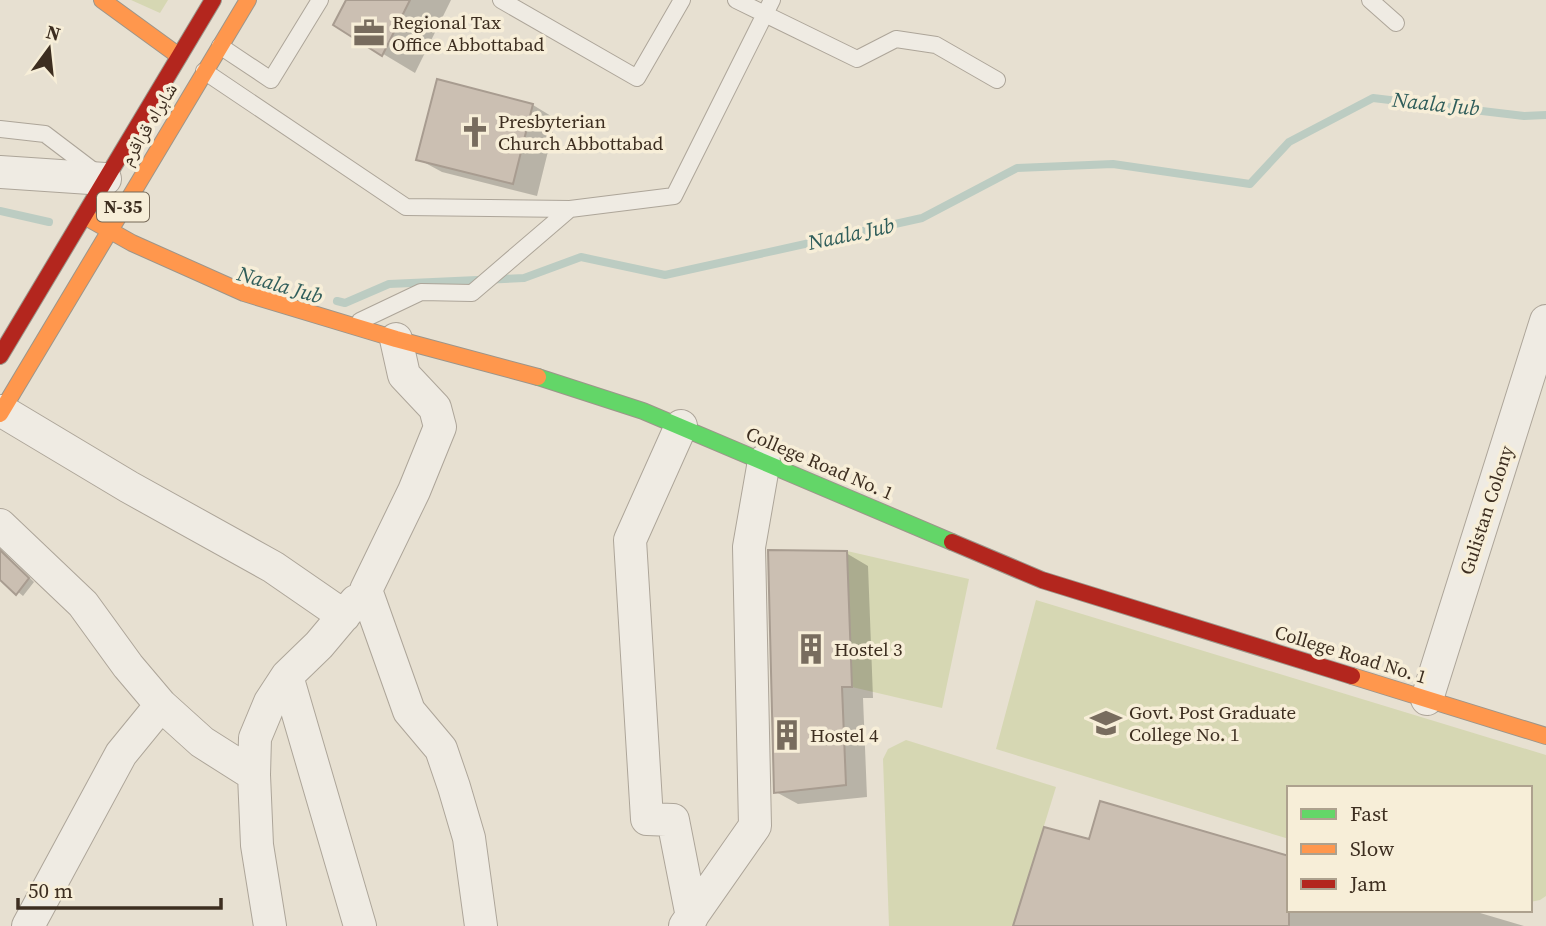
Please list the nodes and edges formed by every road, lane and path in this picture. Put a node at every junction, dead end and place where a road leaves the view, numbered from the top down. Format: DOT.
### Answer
graph roads {
  1 [pos="102,0"];
  2 [pos="213,0"];
  3 [pos="248,0"];
  4 [pos="320,0"];
  5 [pos="501,0"];
  6 [pos="682,0"];
  7 [pos="736,0"];
  8 [pos="1370,0"];
  9 [pos="769,7"];
  10 [pos="1396,23"];
  11 [pos="220,46"];
  12 [pos="179,56"];
  13 [pos="204,71"];
  14 [pos="997,80"];
  15 [pos="0,129"];
  16 [pos="0,172"];
  17 [pos="105,179"];
  18 [pos="570,209"];
  19 [pos="83,216"];
  20 [pos="109,231"];
  21 [pos="1546,321"];
  22 [pos="352,325"];
  23 [pos="396,338"];
  24 [pos="0,356"];
  25 [pos="1,413"];
  26 [pos="681,426"];
  27 [pos="764,461"];
  28 [pos="0,526"];
  29 [pos="366,590"];
  30 [pos="344,616"];
  31 [pos="287,676"];
  32 [pos="1427,699"];
  33 [pos="161,705"];
  34 [pos="1546,736"];
  35 [pos="254,775"];
  36 [pos="688,921"];
  37 [pos="28,926"];
  38 [pos="270,926"];
  39 [pos="360,926"];
  40 [pos="481,926"];
  1 -- 12 [label="main road"];
  2 -- 12 [label="main road, شاہراہ قراقرم / N-35"];
  3 -- 11 [label="main road, شاہراہ قراقرم / N-35"];
  4 -- 11 [label="lane"];
  5 -- 6 [label="lane"];
  7 -- 9 [label="lane"];
  8 -- 10 [label="lane"];
  9 -- 14 [label="lane"];
  9 -- 18 [label="lane"];
  11 -- 13 [label="main road, شاہراہ قراقرم / N-35"];
  12 -- 17 [label="main road, شاہراہ قراقرم / N-35"];
  13 -- 18 [label="lane"];
  13 -- 20 [label="main road, شاہراہ قراقرم / N-35"];
  15 -- 17 [label="lane"];
  16 -- 17 [label="street"];
  17 -- 19 [label="main road, شاہراہ قراقرم / N-35"];
  18 -- 22 [label="lane"];
  19 -- 20 [label="main road, College Road No. 1"];
  19 -- 24 [label="main road, شاہراہ قراقرم / N-35"];
  20 -- 22 [label="main road, College Road No. 1"];
  20 -- 25 [label="main road, شاہراہ قراقرم / N-35"];
  21 -- 32 [label="street, Gulistan Colony"];
  22 -- 23 [label="main road, College Road No. 1"];
  23 -- 26 [label="main road, College Road No. 1"];
  23 -- 29 [label="street"];
  25 -- 30 [label="street"];
  26 -- 27 [label="main road, College Road No. 1"];
  26 -- 36 [label="street"];
  27 -- 32 [label="main road, College Road No. 1"];
  27 -- 36 [label="street"];
  28 -- 33 [label="street"];
  29 -- 30 [label="street"];
  29 -- 40 [label="street"];
  30 -- 31 [label="street"];
  31 -- 35 [label="street"];
  31 -- 39 [label="street"];
  32 -- 34 [label="main road, College Road No. 1"];
  33 -- 35 [label="street"];
  33 -- 37 [label="street"];
  35 -- 38 [label="street"];
}
